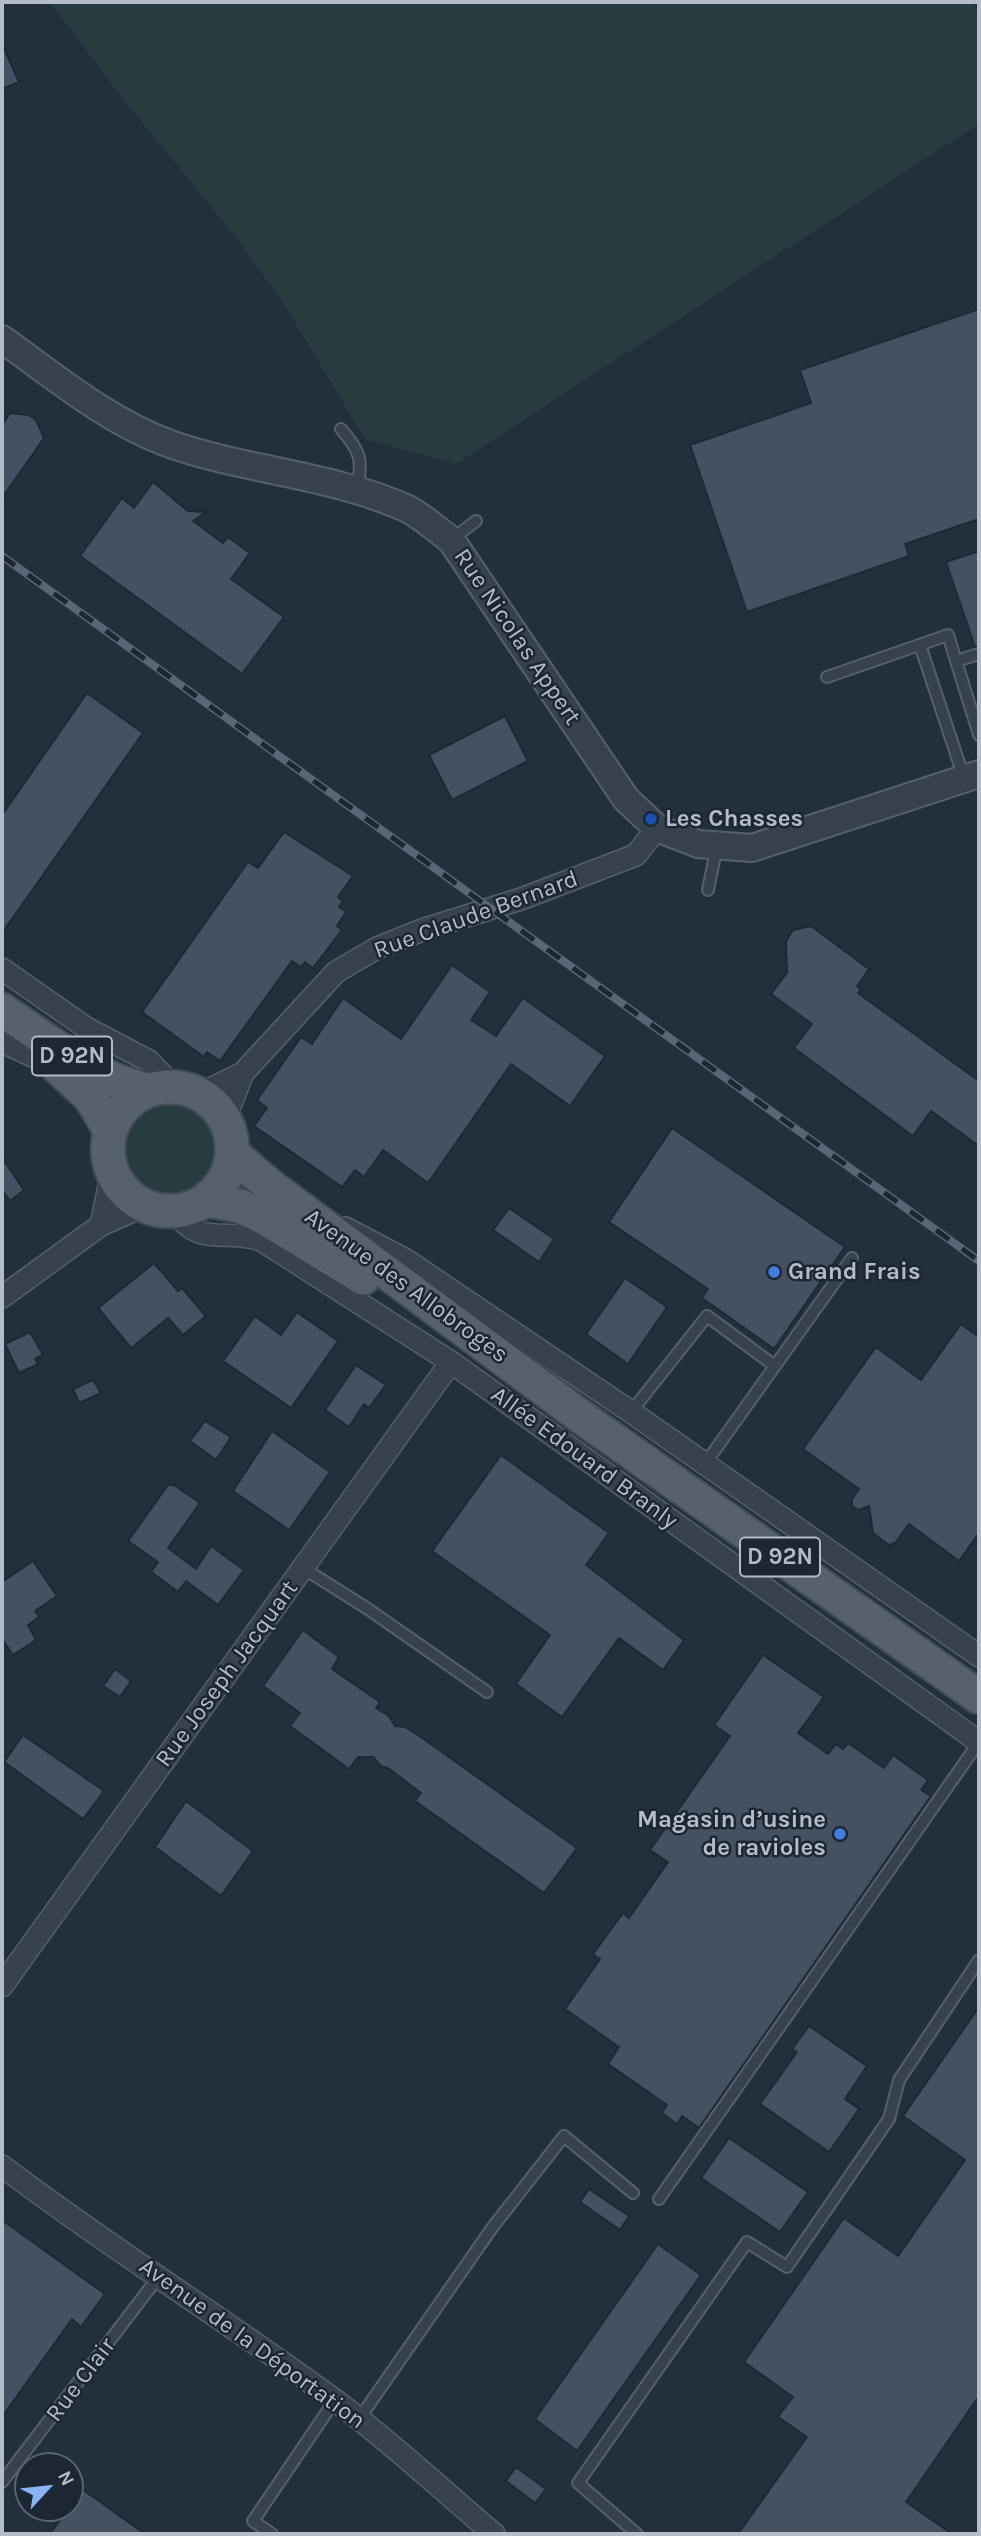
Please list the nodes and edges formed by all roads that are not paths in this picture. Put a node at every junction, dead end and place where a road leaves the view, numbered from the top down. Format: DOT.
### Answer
graph roads {
  1 [pos="2,339"];
  2 [pos="341,429"];
  3 [pos="357,490"];
  4 [pos="476,521"];
  5 [pos="451,540"];
  6 [pos="920,645"];
  7 [pos="979,654"];
  8 [pos="956,661"];
  9 [pos="827,677"];
  10 [pos="979,734"];
  11 [pos="975,777"];
  12 [pos="657,828"];
  13 [pos="717,846"];
  14 [pos="708,890"];
  15 [pos="2,969"];
  16 [pos="2,1010"];
  17 [pos="2,1016"];
  18 [pos="2,1042"];
  19 [pos="46,1056"];
  20 [pos="243,1073"];
  21 [pos="174,1090"];
  22 [pos="225,1119"];
  23 [pos="110,1130"];
  24 [pos="233,1154"];
  25 [pos="112,1171"];
  26 [pos="207,1200"];
  27 [pos="159,1209"];
  28 [pos="101,1225"];
  29 [pos="307,1230"];
  30 [pos="852,1258"];
  31 [pos="392,1262"];
  32 [pos="2,1297"];
  33 [pos="451,1362"];
  34 [pos="775,1366"];
  35 [pos="631,1412"];
  36 [pos="580,1416"];
  37 [pos="705,1464"];
  38 [pos="303,1569"];
  39 [pos="979,1656"];
  40 [pos="487,1692"];
  41 [pos="979,1698"];
  42 [pos="979,1742"];
  43 [pos="979,1960"];
  44 [pos="2,1986"];
  45 [pos="2,2166"];
  46 [pos="634,2193"];
  47 [pos="659,2199"];
  48 [pos="159,2276"];
  49 [pos="335,2400"];
  50 [pos="359,2419"];
  51 [pos="2,2482"];
  52 [pos="272,2534"];
  53 [pos="494,2534"];
  54 [pos="638,2534"];
  1 -- 3 [label="street, Rue Nicolas Appert"];
  2 -- 3 [label="lane"];
  3 -- 5 [label="street, Rue Nicolas Appert"];
  4 -- 5 [label="lane"];
  5 -- 12 [label="street, Rue Nicolas Appert"];
  6 -- 8 [label="lane"];
  6 -- 9 [label="lane"];
  6 -- 11 [label="lane"];
  7 -- 8 [label="lane"];
  8 -- 10 [label="lane"];
  11 -- 13 [label="street, Rue Nicolas Appert"];
  12 -- 13 [label="street, Rue Nicolas Appert"];
  12 -- 20 [label="street, Rue Claude Bernard"];
  13 -- 14 [label="lane"];
  15 -- 21 [label="street"];
  16 -- 21 [label="main road, D 92N"];
  17 -- 19 [label="main road, D 92N"];
  18 -- 19 [label="street"];
  19 -- 23 [label="main road, D 92N"];
  20 -- 21 [label="street, Rue Claude Bernard"];
  20 -- 22 [label="street, Rue Claude Bernard"];
  21 -- 22 [label="main road"];
  21 -- 23 [label="main road"];
  22 -- 24 [label="main road"];
  23 -- 25 [label="main road"];
  24 -- 26 [label="main road"];
  24 -- 29 [label="main road, Avenue des Allobroges / D 92N"];
  25 -- 27 [label="main road"];
  25 -- 28 [label="street"];
  26 -- 27 [label="main road"];
  26 -- 29 [label="main road, Avenue des Allobroges / D 92N"];
  27 -- 28 [label="street"];
  27 -- 33 [label="street, Allée Edouard Branly"];
  28 -- 32 [label="street"];
  29 -- 31 [label="main road, Avenue des Allobroges / D 92N"];
  29 -- 36 [label="main road, Avenue des Allobroges / D 92N"];
  30 -- 34 [label="lane"];
  31 -- 35 [label="street"];
  31 -- 36 [label="main road, Avenue des Allobroges / D 92N"];
  33 -- 38 [label="street, Rue Joseph Jacquart"];
  33 -- 42 [label="street, Allée Edouard Branly"];
  34 -- 35 [label="lane"];
  34 -- 37 [label="lane"];
  35 -- 37 [label="street"];
  36 -- 41 [label="main road, Avenue des Allobroges / D 92N"];
  37 -- 39 [label="street"];
  38 -- 40 [label="lane"];
  38 -- 44 [label="street, Rue Joseph Jacquart"];
  42 -- 47 [label="lane"];
  43 -- 54 [label="lane"];
  45 -- 48 [label="street, Avenue de la Déportation"];
  46 -- 50 [label="lane"];
  48 -- 49 [label="street, Avenue de la Déportation"];
  48 -- 51 [label="lane, Rue Clair"];
  49 -- 50 [label="street, Avenue de la Déportation"];
  49 -- 52 [label="lane"];
  50 -- 53 [label="street, Avenue de la Déportation"];
}
